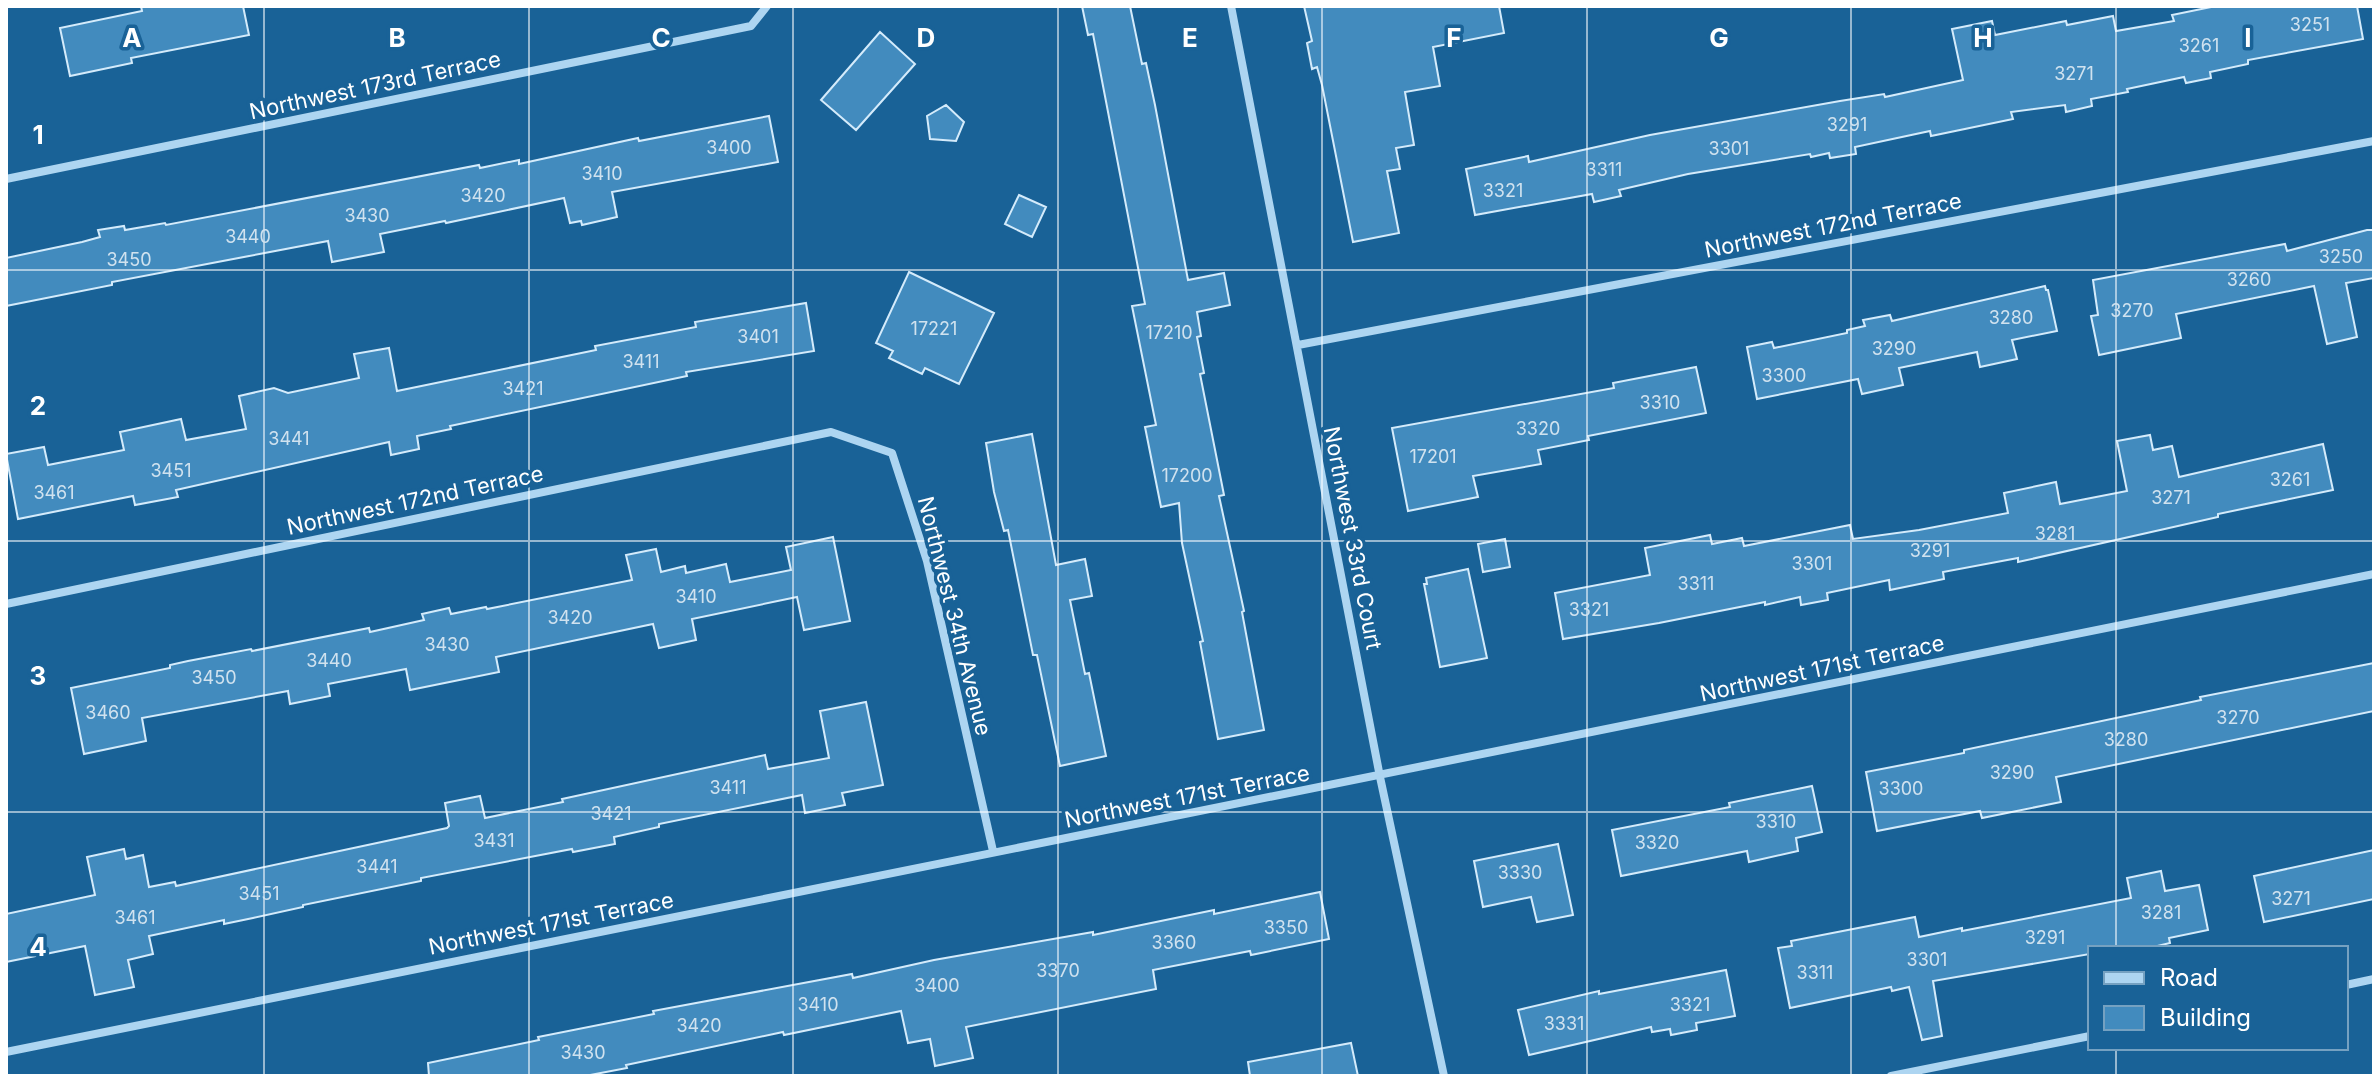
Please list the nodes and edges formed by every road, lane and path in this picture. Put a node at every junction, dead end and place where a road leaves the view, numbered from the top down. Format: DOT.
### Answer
graph roads {
  1 [pos="767,6"];
  2 [pos="1231,6"];
  3 [pos="2374,141"];
  4 [pos="6,179"];
  5 [pos="1298,345"];
  6 [pos="831,432"];
  7 [pos="2374,574"];
  8 [pos="6,604"];
  9 [pos="1380,777"];
  10 [pos="993,851"];
  11 [pos="2374,979"];
  12 [pos="2348,985"];
  13 [pos="2088,1036"];
  14 [pos="6,1052"];
  15 [pos="1444,1076"];
  16 [pos="1891,1076"];
  1 -- 4 [label="street, Northwest 173rd Terrace"];
  2 -- 5 [label="street, Northwest 33rd Court"];
  3 -- 5 [label="street, Northwest 172nd Terrace"];
  5 -- 9 [label="street, Northwest 33rd Court"];
  6 -- 8 [label="street, Northwest 172nd Terrace"];
  6 -- 10 [label="street, Northwest 34th Avenue"];
  7 -- 9 [label="street, Northwest 171st Terrace"];
  9 -- 10 [label="street, Northwest 171st Terrace"];
  9 -- 15 [label="street, Northwest 33rd Court"];
  10 -- 14 [label="street, Northwest 171st Terrace"];
  11 -- 12 [label="street"];
  13 -- 16 [label="street"];
}
